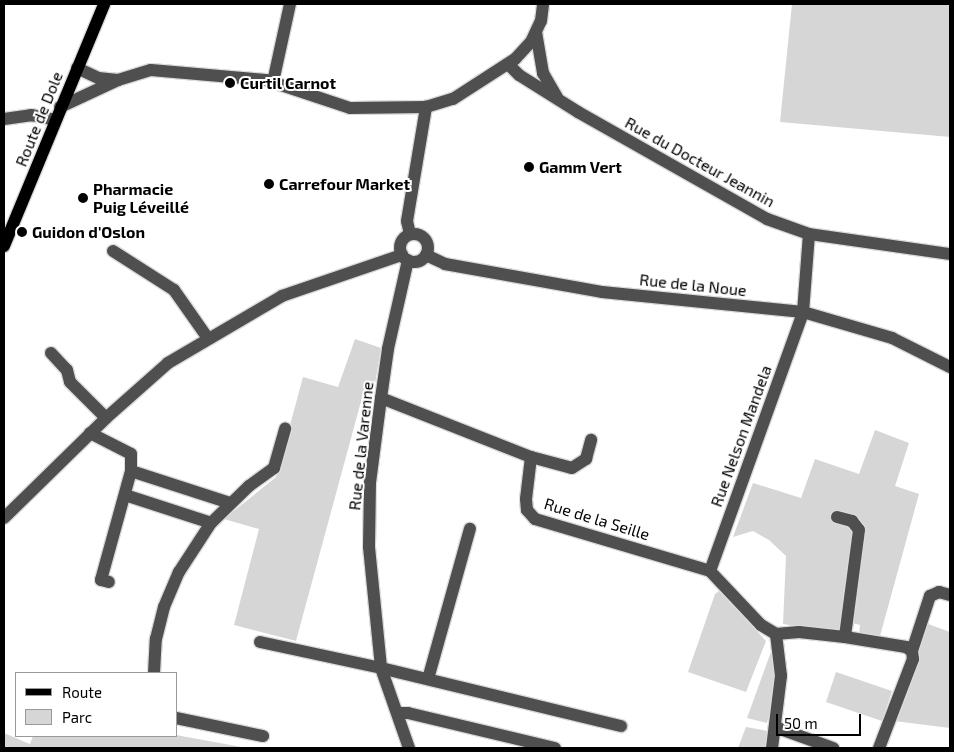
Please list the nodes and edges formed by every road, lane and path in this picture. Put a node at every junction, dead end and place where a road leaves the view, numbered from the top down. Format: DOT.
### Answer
graph roads {
  1 [pos="104,4"];
  2 [pos="290,4"];
  3 [pos="543,4"];
  4 [pos="536,32"];
  5 [pos="508,64"];
  6 [pos="77,68"];
  7 [pos="118,80"];
  8 [pos="273,82"];
  9 [pos="559,99"];
  10 [pos="426,107"];
  11 [pos="58,114"];
  12 [pos="4,119"];
  13 [pos="410,234"];
  14 [pos="809,234"];
  15 [pos="4,246"];
  16 [pos="113,251"];
  17 [pos="950,254"];
  18 [pos="426,255"];
  19 [pos="405,258"];
  20 [pos="803,312"];
  21 [pos="207,338"];
  22 [pos="51,353"];
  23 [pos="950,367"];
  24 [pos="381,398"];
  25 [pos="106,418"];
  26 [pos="285,429"];
  27 [pos="90,433"];
  28 [pos="591,440"];
  29 [pos="531,457"];
  30 [pos="132,472"];
  31 [pos="125,495"];
  32 [pos="230,503"];
  33 [pos="837,517"];
  34 [pos="4,518"];
  35 [pos="210,523"];
  36 [pos="470,529"];
  37 [pos="710,571"];
  38 [pos="109,582"];
  39 [pos="950,595"];
  40 [pos="776,634"];
  41 [pos="845,637"];
  42 [pos="260,642"];
  43 [pos="912,652"];
  44 [pos="381,668"];
  45 [pos="154,672"];
  46 [pos="428,679"];
  47 [pos="398,713"];
  48 [pos="178,718"];
  49 [pos="621,726"];
  50 [pos="775,727"];
  51 [pos="263,736"];
  52 [pos="409,748"];
  53 [pos="555,748"];
  54 [pos="772,748"];
  55 [pos="833,748"];
  56 [pos="879,748"];
  1 -- 6 [label="main road, Route de Dole"];
  2 -- 8 [label="street"];
  3 -- 4 [label="street"];
  4 -- 5 [label="street"];
  4 -- 9 [label="street, Rue du Docteur Jeannin"];
  5 -- 9 [label="street, Rue du Docteur Jeannin"];
  5 -- 10 [label="street"];
  6 -- 7 [label="street"];
  6 -- 11 [label="main road, Route de Dole"];
  7 -- 8 [label="street"];
  7 -- 11 [label="street"];
  8 -- 10 [label="street"];
  9 -- 14 [label="street, Rue du Docteur Jeannin"];
  10 -- 13 [label="street"];
  11 -- 12 [label="street"];
  11 -- 15 [label="main road, Route de Dole"];
  13 -- 18 [label="street"];
  13 -- 19 [label="street"];
  14 -- 17 [label="street, Rue du Docteur Jeannin"];
  14 -- 20 [label="street, Rue Nelson Mandela"];
  16 -- 21 [label="street"];
  18 -- 19 [label="street"];
  18 -- 20 [label="street, Rue de la Noue"];
  19 -- 21 [label="street"];
  19 -- 24 [label="street, Rue de la Varenne"];
  20 -- 23 [label="street, Rue de la Noue"];
  20 -- 37 [label="street, Rue Nelson Mandela"];
  21 -- 25 [label="street"];
  22 -- 25 [label="street"];
  24 -- 29 [label="street"];
  24 -- 44 [label="street, Rue de la Varenne"];
  25 -- 27 [label="street"];
  26 -- 32 [label="street"];
  27 -- 30 [label="street"];
  27 -- 34 [label="street"];
  28 -- 29 [label="street"];
  29 -- 37 [label="street, Rue de la Seille"];
  30 -- 31 [label="street"];
  30 -- 32 [label="street"];
  31 -- 35 [label="street"];
  31 -- 38 [label="street"];
  32 -- 35 [label="street"];
  33 -- 41 [label="street"];
  35 -- 45 [label="street"];
  36 -- 46 [label="street"];
  37 -- 40 [label="street"];
  39 -- 43 [label="street"];
  40 -- 41 [label="street"];
  40 -- 50 [label="street"];
  41 -- 43 [label="street"];
  42 -- 44 [label="street"];
  43 -- 56 [label="street"];
  44 -- 46 [label="street"];
  44 -- 47 [label="street, Rue de la Varenne"];
  46 -- 49 [label="street"];
  47 -- 52 [label="street, Rue de la Varenne"];
  47 -- 53 [label="street"];
  48 -- 51 [label="street"];
  50 -- 54 [label="street"];
  50 -- 55 [label="street"];
}
